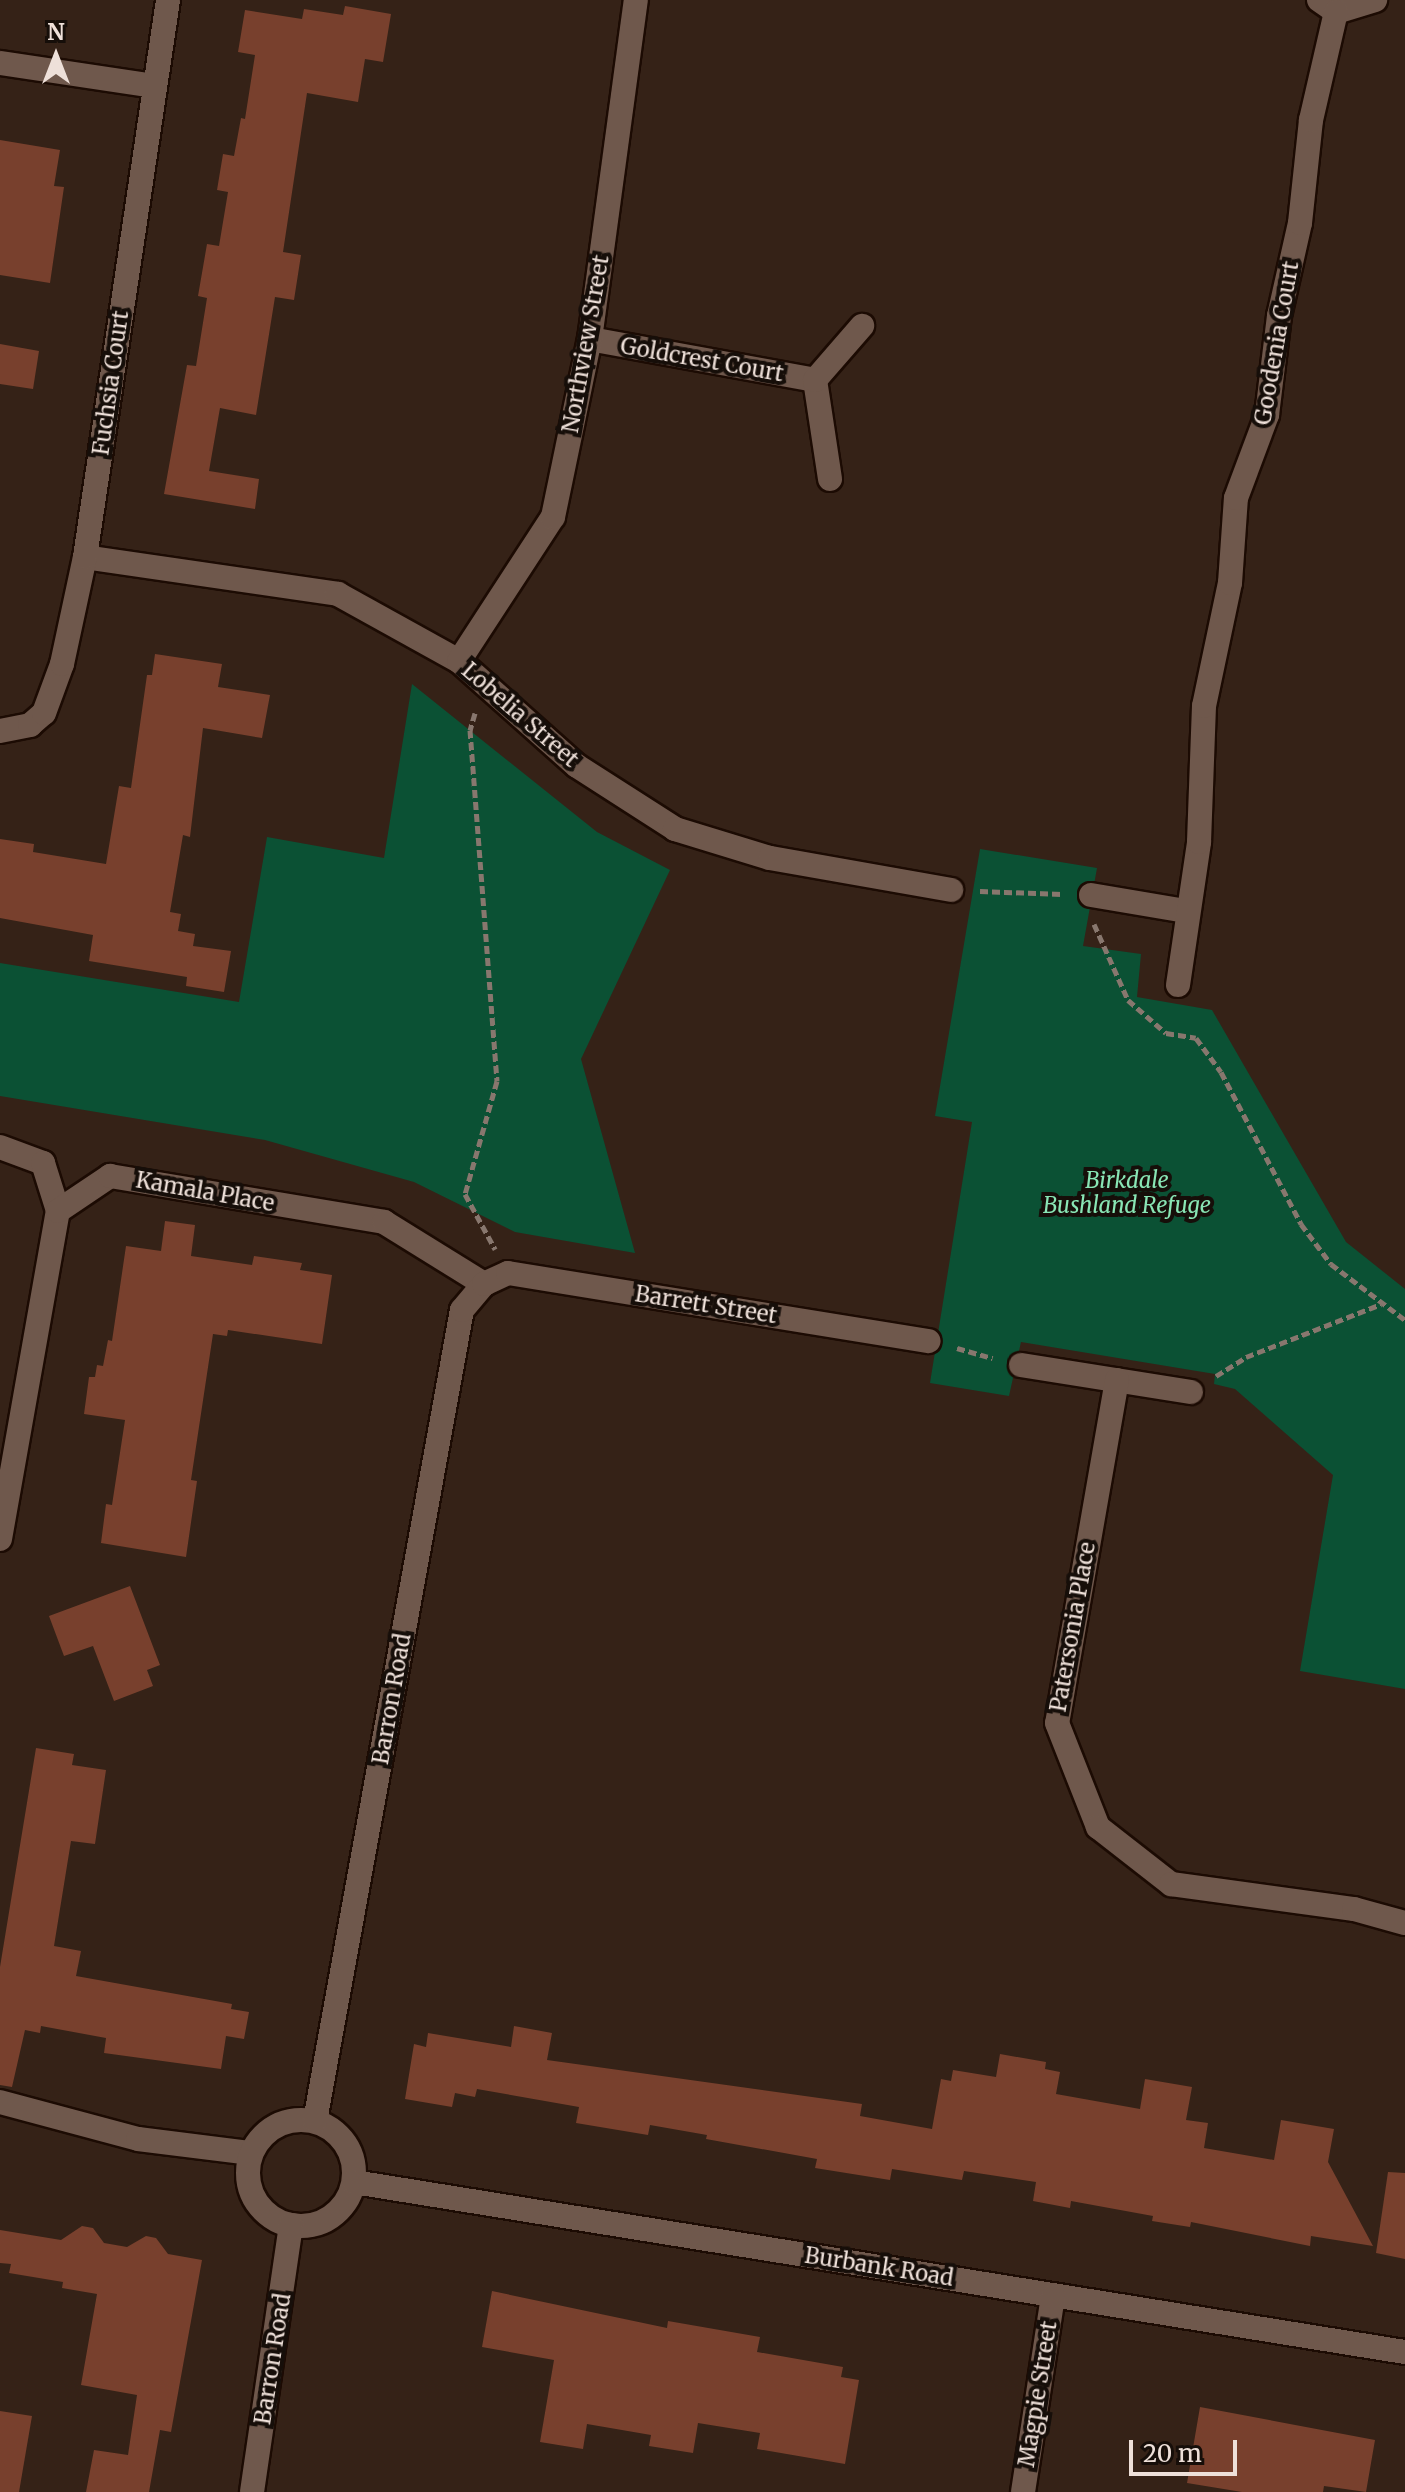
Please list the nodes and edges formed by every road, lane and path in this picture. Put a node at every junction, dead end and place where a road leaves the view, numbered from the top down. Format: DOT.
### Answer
graph roads {
  1 [pos="168,0"];
  2 [pos="636,0"];
  3 [pos="1375,0"];
  4 [pos="1327,6"];
  5 [pos="0,63"];
  6 [pos="153,86"];
  7 [pos="862,326"];
  8 [pos="590,339"];
  9 [pos="815,380"];
  10 [pos="830,479"];
  11 [pos="85,557"];
  12 [pos="459,661"];
  13 [pos="483,685"];
  14 [pos="0,731"];
  15 [pos="951,890"];
  16 [pos="1091,895"];
  17 [pos="1186,911"];
  18 [pos="1178,985"];
  19 [pos="0,1147"];
  20 [pos="58,1211"];
  21 [pos="508,1273"];
  22 [pos="484,1284"];
  23 [pos="1381,1304"];
  24 [pos="1405,1320"];
  25 [pos="929,1341"];
  26 [pos="1021,1365"];
  27 [pos="1117,1380"];
  28 [pos="1191,1392"];
  29 [pos="0,1539"];
  30 [pos="1405,1923"];
  31 [pos="0,2102"];
  32 [pos="315,2121"];
  33 [pos="251,2153"];
  34 [pos="354,2182"];
  35 [pos="291,2225"];
  36 [pos="1053,2296"];
  37 [pos="1405,2352"];
  38 [pos="252,2492"];
  39 [pos="1023,2492"];
  1 -- 6 [label="street, Fuchsia Court"];
  2 -- 8 [label="street, Northview Street"];
  3 -- 4 [label="street"];
  4 -- 17 [label="street, Goodenia Court"];
  5 -- 6 [label="street"];
  6 -- 11 [label="street, Fuchsia Court"];
  7 -- 9 [label="street, Goldcrest Court"];
  8 -- 9 [label="street, Goldcrest Court"];
  8 -- 12 [label="street, Northview Street"];
  9 -- 10 [label="street, Goldcrest Court"];
  11 -- 12 [label="street, Lobelia Street"];
  11 -- 14 [label="street, Fuchsia Court"];
  12 -- 13 [label="street, Lobelia Street"];
  13 -- 15 [label="street, Lobelia Street"];
  13 -- 21 [label="path"];
  15 -- 16 [label="path"];
  16 -- 17 [label="street"];
  16 -- 23 [label="path"];
  17 -- 18 [label="street, Goodenia Court"];
  19 -- 20 [label="street"];
  20 -- 22 [label="street, Kamala Place"];
  20 -- 29 [label="street"];
  21 -- 22 [label="street"];
  21 -- 25 [label="street, Barrett Street"];
  22 -- 32 [label="street, Barron Road"];
  23 -- 24 [label="path"];
  23 -- 28 [label="path"];
  25 -- 26 [label="path"];
  26 -- 27 [label="street"];
  27 -- 28 [label="street"];
  27 -- 30 [label="street, Patersonia Place"];
  31 -- 33 [label="street"];
  32 -- 33 [label="street"];
  32 -- 34 [label="street"];
  33 -- 35 [label="street"];
  34 -- 35 [label="street"];
  34 -- 36 [label="street, Burbank Road"];
  35 -- 38 [label="street, Barron Road"];
  36 -- 37 [label="street, Burbank Road"];
  36 -- 39 [label="street, Magpie Street"];
}
